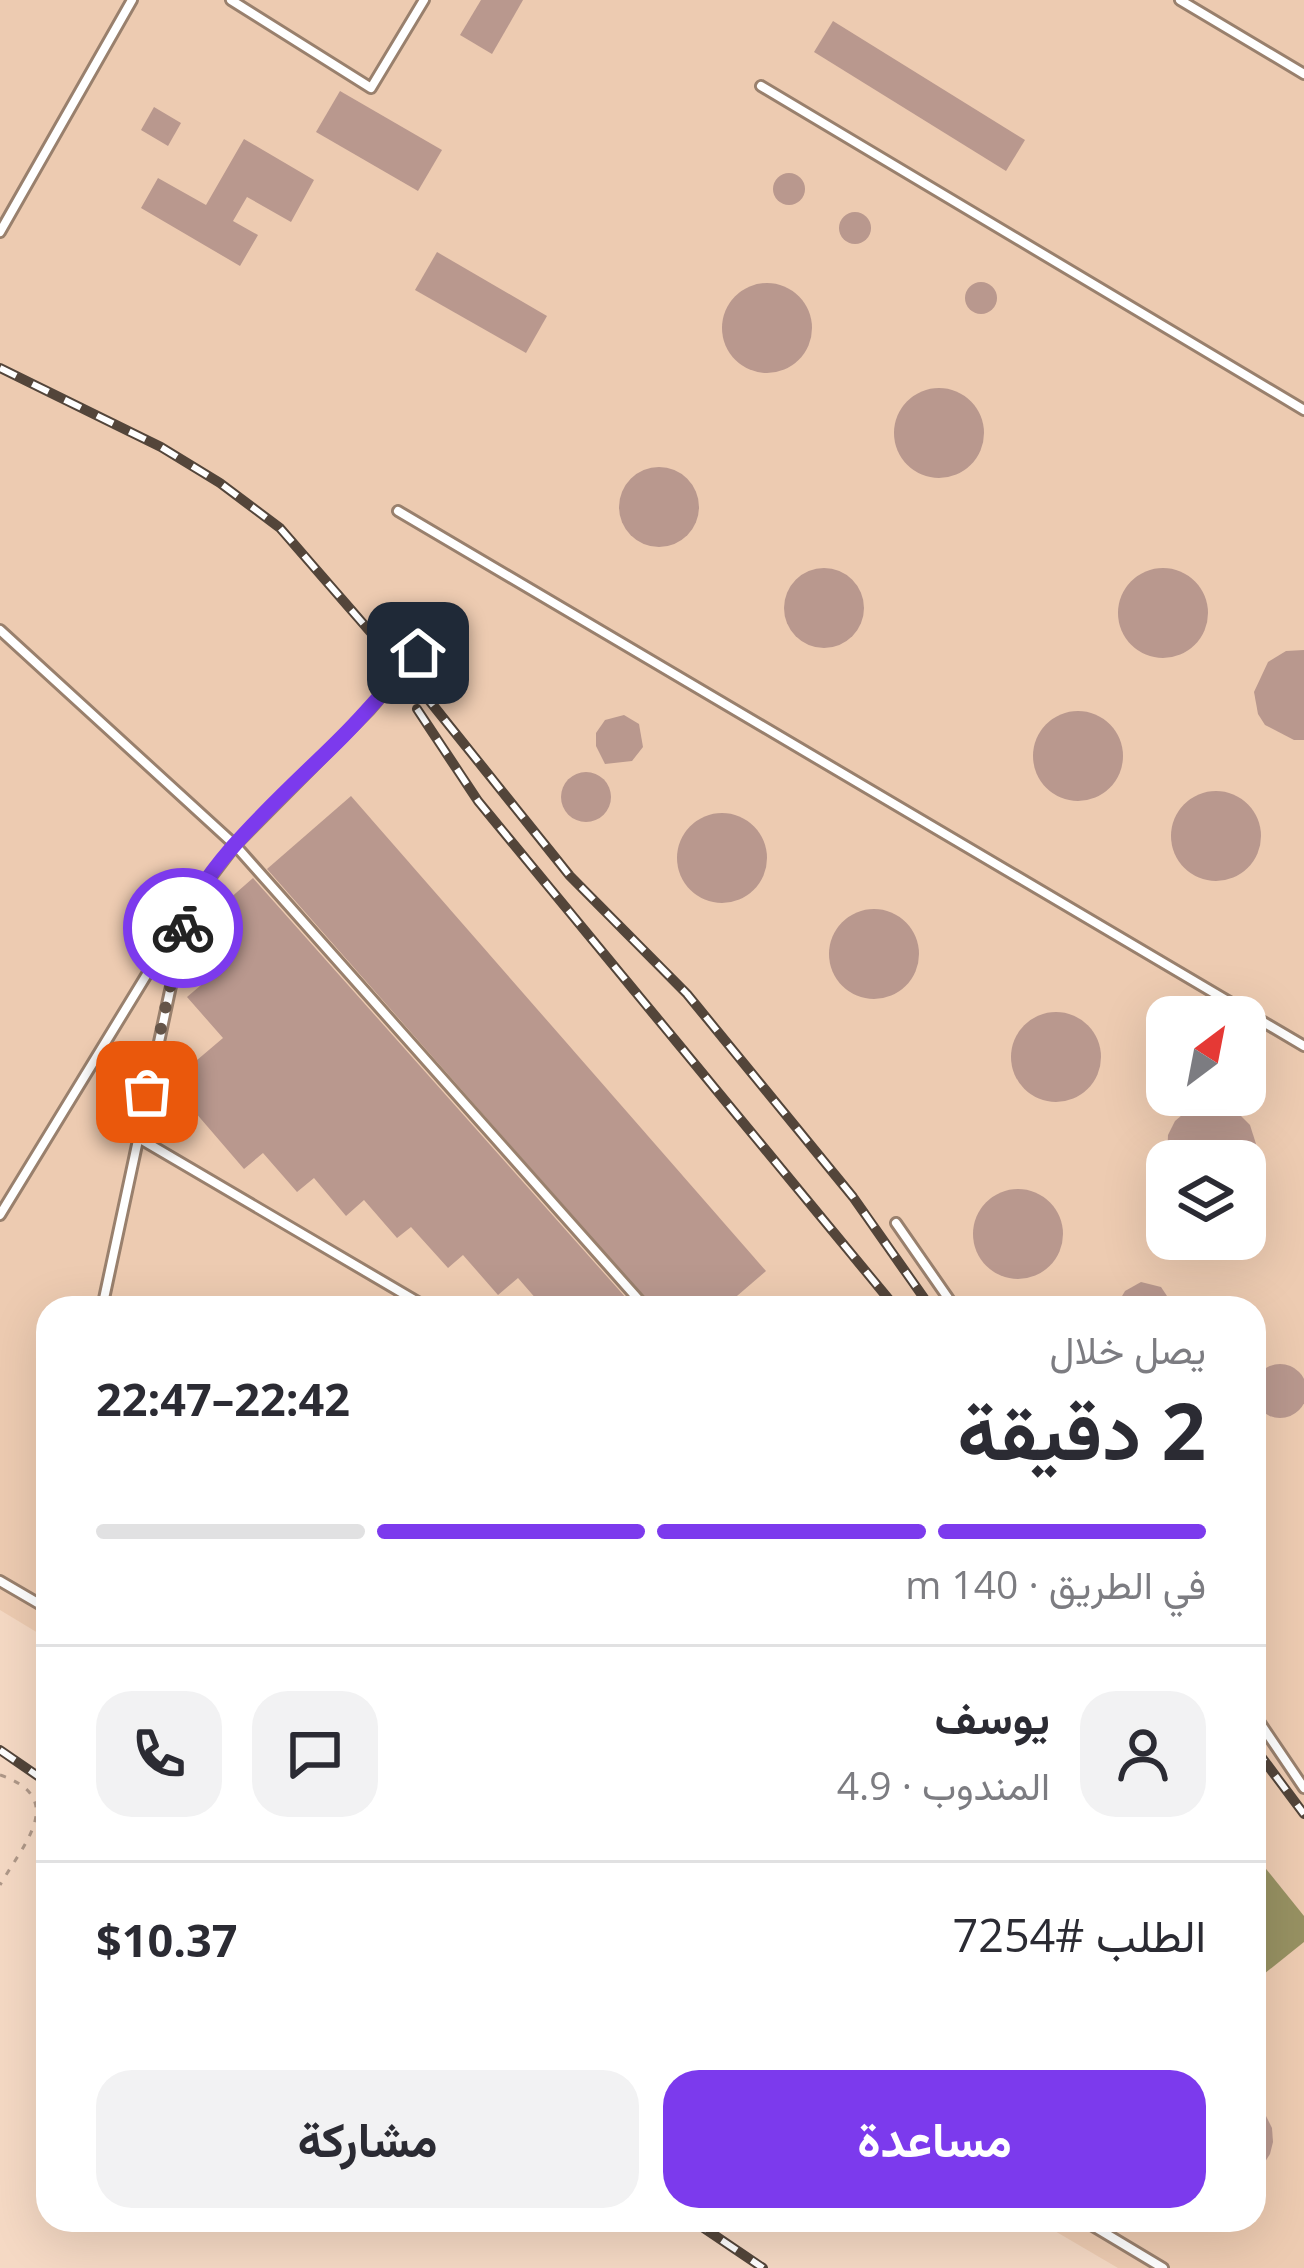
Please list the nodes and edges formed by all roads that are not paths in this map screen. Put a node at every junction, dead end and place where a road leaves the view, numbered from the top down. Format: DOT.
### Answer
graph roads {
  1 [pos="132,0"];
  2 [pos="231,0"];
  3 [pos="424,0"];
  4 [pos="1180,0"];
  5 [pos="1304,74"];
  6 [pos="761,86"];
  7 [pos="0,232"];
  8 [pos="1304,410"];
  9 [pos="398,511"];
  10 [pos="0,630"];
  11 [pos="418,653"];
  12 [pos="235,845"];
  13 [pos="188,907"];
  14 [pos="1304,1046"];
  15 [pos="137,1137"];
  16 [pos="0,1215"];
  17 [pos="896,1223"];
  18 [pos="104,1296"];
  19 [pos="408,1296"];
  20 [pos="635,1296"];
  21 [pos="948,1296"];
  22 [pos="0,1581"];
  23 [pos="36,1602"];
  24 [pos="1266,1732"];
  25 [pos="1304,1788"];
  26 [pos="1103,2232"];
  27 [pos="1163,2268"];
  1 -- 7 [label="lane"];
  2 -- 3 [label="lane"];
  4 -- 5 [label="lane"];
  6 -- 8 [label="lane"];
  9 -- 14 [label="lane"];
  10 -- 12 [label="lane"];
  11 -- 12 [label="lane"];
  12 -- 13 [label="lane"];
  12 -- 20 [label="lane"];
  13 -- 15 [label="lane"];
  13 -- 16 [label="lane"];
  15 -- 18 [label="lane"];
  15 -- 19 [label="lane"];
  17 -- 21 [label="lane"];
  22 -- 23 [label="lane"];
  24 -- 25 [label="lane"];
  26 -- 27 [label="lane"];
}
